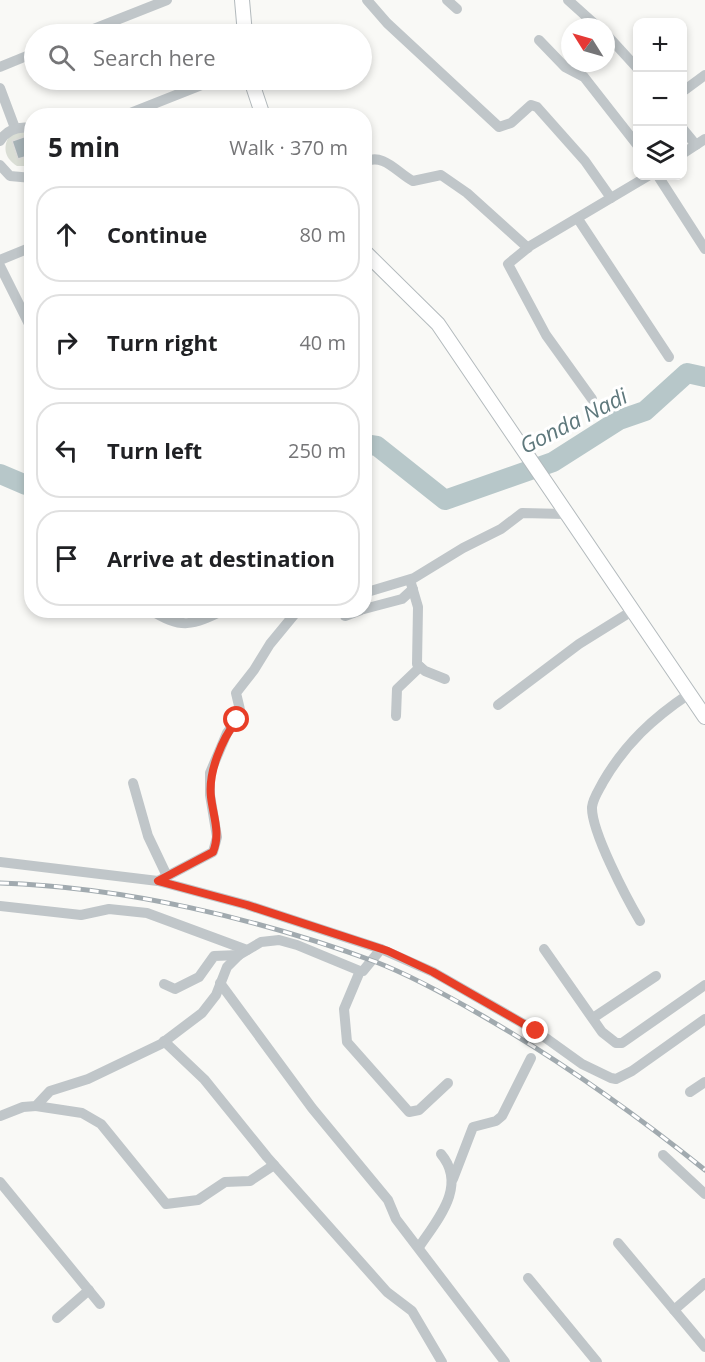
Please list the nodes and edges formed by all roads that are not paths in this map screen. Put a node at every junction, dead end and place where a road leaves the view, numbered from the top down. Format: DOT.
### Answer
graph roads {
  1 [pos="167,0"];
  2 [pos="242,0"];
  3 [pos="368,0"];
  4 [pos="447,0"];
  5 [pos="568,0"];
  6 [pos="457,9"];
  7 [pos="588,18"];
  8 [pos="106,24"];
  9 [pos="244,24"];
  10 [pos="539,40"];
  11 [pos="615,44"];
  12 [pos="24,57"];
  13 [pos="633,64"];
  14 [pos="0,67"];
  15 [pos="705,75"];
  16 [pos="0,88"];
  17 [pos="687,88"];
  18 [pos="189,90"];
  19 [pos="254,90"];
  20 [pos="143,108"];
  21 [pos="260,108"];
  22 [pos="15,128"];
  23 [pos="24,128"];
  24 [pos="687,132"];
  25 [pos="633,140"];
  26 [pos="0,141"];
  27 [pos="700,142"];
  28 [pos="687,151"];
  29 [pos="372,158"];
  30 [pos="0,165"];
  31 [pos="24,177"];
  32 [pos="641,180"];
  33 [pos="661,180"];
  34 [pos="611,198"];
  35 [pos="578,219"];
  36 [pos="528,248"];
  37 [pos="705,249"];
  38 [pos="24,250"];
  39 [pos="372,259"];
  40 [pos="0,260"];
  41 [pos="0,266"];
  42 [pos="24,314"];
  43 [pos="669,357"];
  44 [pos="592,399"];
  45 [pos="565,514"];
  46 [pos="411,585"];
  47 [pos="372,592"];
  48 [pos="372,607"];
  49 [pos="632,610"];
  50 [pos="165,618"];
  51 [pos="206,618"];
  52 [pos="291,618"];
  53 [pos="420,667"];
  54 [pos="445,679"];
  55 [pos="689,694"];
  56 [pos="498,705"];
  57 [pos="396,716"];
  58 [pos="705,717"];
  59 [pos="133,783"];
  60 [pos="0,862"];
  61 [pos="162,879"];
  62 [pos="0,906"];
  63 [pos="640,921"];
  64 [pos="381,949"];
  65 [pos="544,949"];
  66 [pos="243,953"];
  67 [pos="360,971"];
  68 [pos="656,976"];
  69 [pos="220,983"];
  70 [pos="164,984"];
  71 [pos="705,985"];
  72 [pos="593,1018"];
  73 [pos="705,1019"];
  74 [pos="164,1041"];
  75 [pos="531,1058"];
  76 [pos="705,1082"];
  77 [pos="448,1083"];
  78 [pos="690,1092"];
  79 [pos="36,1106"];
  80 [pos="0,1116"];
  81 [pos="441,1154"];
  82 [pos="663,1155"];
  83 [pos="274,1165"];
  84 [pos="453,1179"];
  85 [pos="0,1182"];
  86 [pos="705,1194"];
  87 [pos="618,1243"];
  88 [pos="419,1247"];
  89 [pos="528,1278"];
  90 [pos="705,1283"];
  91 [pos="89,1290"];
  92 [pos="100,1304"];
  93 [pos="674,1310"];
  94 [pos="57,1318"];
  95 [pos="705,1347"];
  96 [pos="442,1362"];
  97 [pos="505,1362"];
  98 [pos="597,1362"];
  1 -- 8 [label="street"];
  2 -- 9 [label="main road"];
  3 -- 34 [label="street"];
  4 -- 6 [label="street"];
  5 -- 7 [label="street"];
  10 -- 25 [label="street"];
  11 -- 13 [label="street"];
  12 -- 14 [label="street"];
  15 -- 17 [label="street"];
  16 -- 22 [label="street"];
  18 -- 20 [label="street"];
  19 -- 21 [label="main road"];
  22 -- 23 [label="street"];
  22 -- 26 [label="street"];
  24 -- 27 [label="street"];
  27 -- 28 [label="street"];
  29 -- 36 [label="street"];
  30 -- 31 [label="street"];
  32 -- 34 [label="street"];
  33 -- 37 [label="street"];
  34 -- 35 [label="street"];
  35 -- 36 [label="street"];
  35 -- 43 [label="street"];
  36 -- 44 [label="street"];
  38 -- 40 [label="street"];
  39 -- 45 [label="main road"];
  41 -- 42 [label="street"];
  45 -- 46 [label="street"];
  45 -- 49 [label="main road"];
  46 -- 47 [label="street"];
  46 -- 48 [label="street"];
  46 -- 53 [label="street"];
  49 -- 55 [label="main road"];
  49 -- 56 [label="street"];
  50 -- 51 [label="street"];
  52 -- 61 [label="street"];
  53 -- 54 [label="street"];
  53 -- 57 [label="street"];
  55 -- 58 [label="main road"];
  55 -- 63 [label="street"];
  59 -- 61 [label="street"];
  60 -- 61 [label="street"];
  61 -- 64 [label="street"];
  62 -- 66 [label="street"];
  64 -- 67 [label="street"];
  64 -- 73 [label="street"];
  65 -- 72 [label="street"];
  66 -- 67 [label="street"];
  66 -- 69 [label="street"];
  66 -- 70 [label="street"];
  67 -- 77 [label="street"];
  68 -- 72 [label="street"];
  69 -- 74 [label="street"];
  69 -- 88 [label="street"];
  71 -- 72 [label="street"];
  74 -- 79 [label="street"];
  74 -- 83 [label="street"];
  75 -- 84 [label="street"];
  76 -- 78 [label="street"];
  79 -- 80 [label="street"];
  79 -- 83 [label="street"];
  81 -- 84 [label="street"];
  82 -- 86 [label="street"];
  83 -- 96 [label="street"];
  84 -- 88 [label="street"];
  85 -- 91 [label="street"];
  87 -- 93 [label="street"];
  88 -- 97 [label="street"];
  89 -- 98 [label="street"];
  90 -- 93 [label="street"];
  91 -- 92 [label="street"];
  91 -- 94 [label="street"];
  93 -- 95 [label="street"];
}
